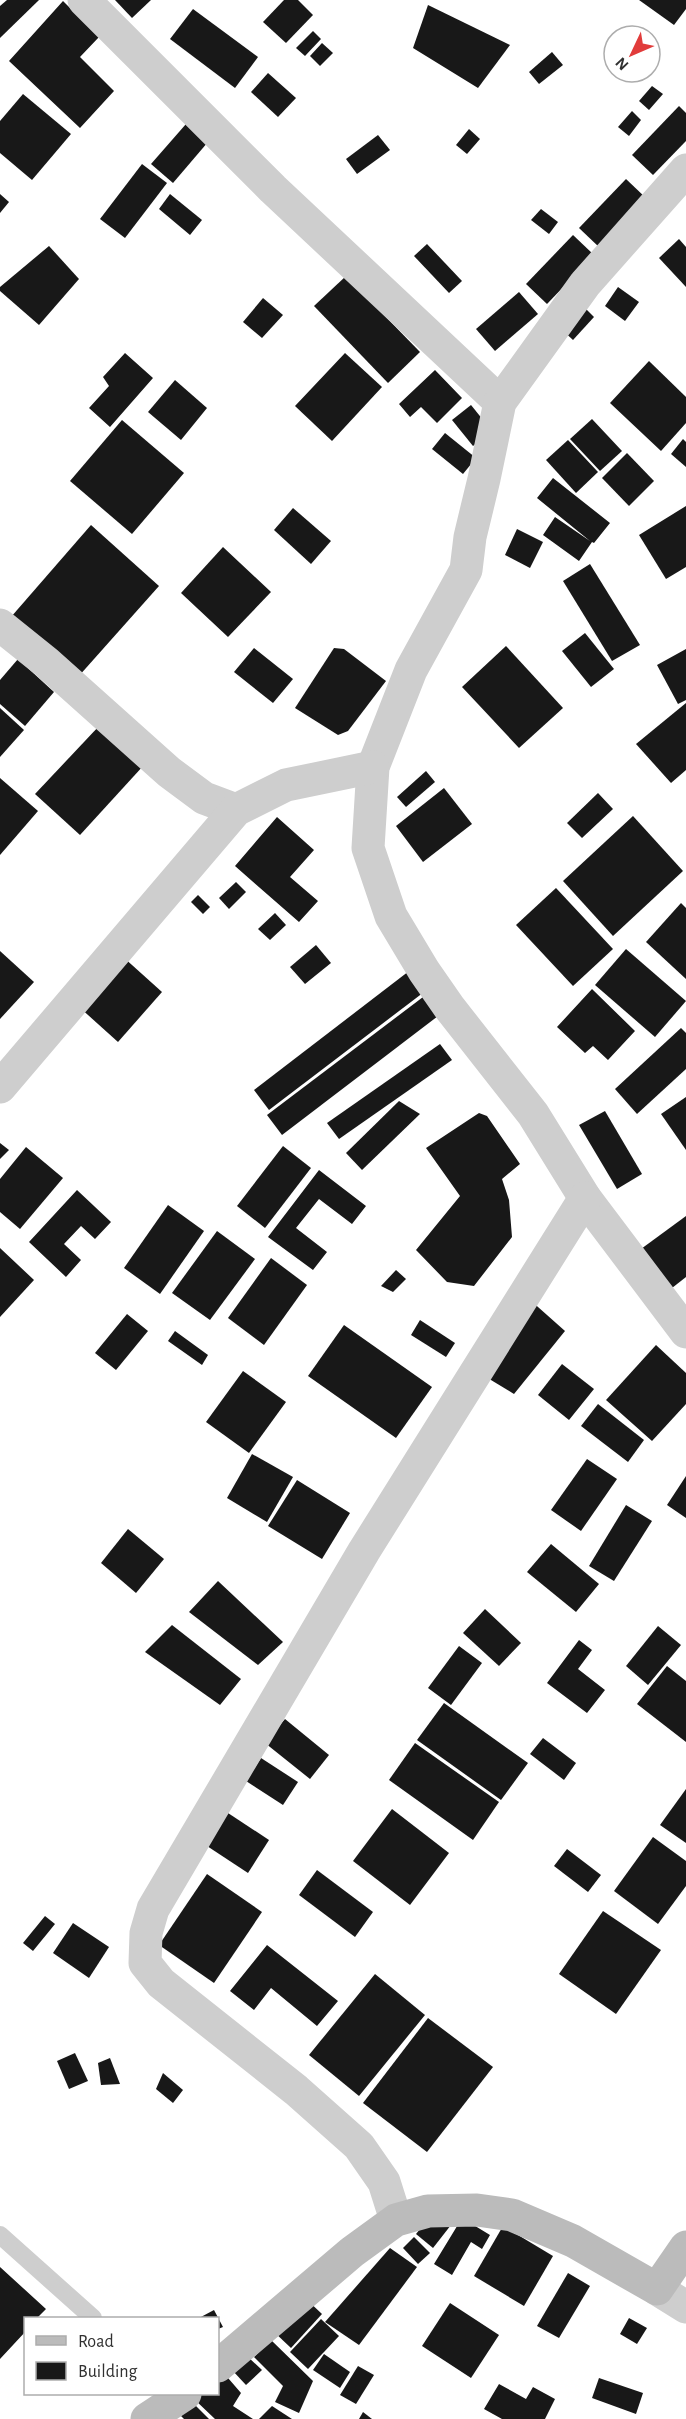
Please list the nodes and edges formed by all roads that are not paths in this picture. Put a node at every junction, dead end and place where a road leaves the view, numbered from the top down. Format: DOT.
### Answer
graph roads {
  1 [pos="84,0"];
  2 [pos="686,170"];
  3 [pos="500,402"];
  4 [pos="0,625"];
  5 [pos="373,767"];
  6 [pos="236,810"];
  7 [pos="0,1087"];
  8 [pos="585,1198"];
  9 [pos="686,1332"];
  10 [pos="396,2220"];
  11 [pos="0,2235"];
  12 [pos="686,2247"];
  13 [pos="657,2289"];
  14 [pos="686,2307"];
  15 [pos="91,2317"];
  16 [pos="219,2365"];
  17 [pos="181,2395"];
  18 [pos="147,2419"];
  1 -- 3 [label="street"];
  2 -- 3 [label="street"];
  3 -- 5 [label="street"];
  4 -- 6 [label="street"];
  5 -- 6 [label="street"];
  5 -- 8 [label="street"];
  6 -- 7 [label="street"];
  8 -- 9 [label="street"];
  8 -- 10 [label="street"];
  10 -- 13 [label="street"];
  10 -- 16 [label="street"];
  11 -- 15 [label="lane"];
  12 -- 13 [label="street"];
  13 -- 14 [label="street"];
  17 -- 18 [label="street"];
}
